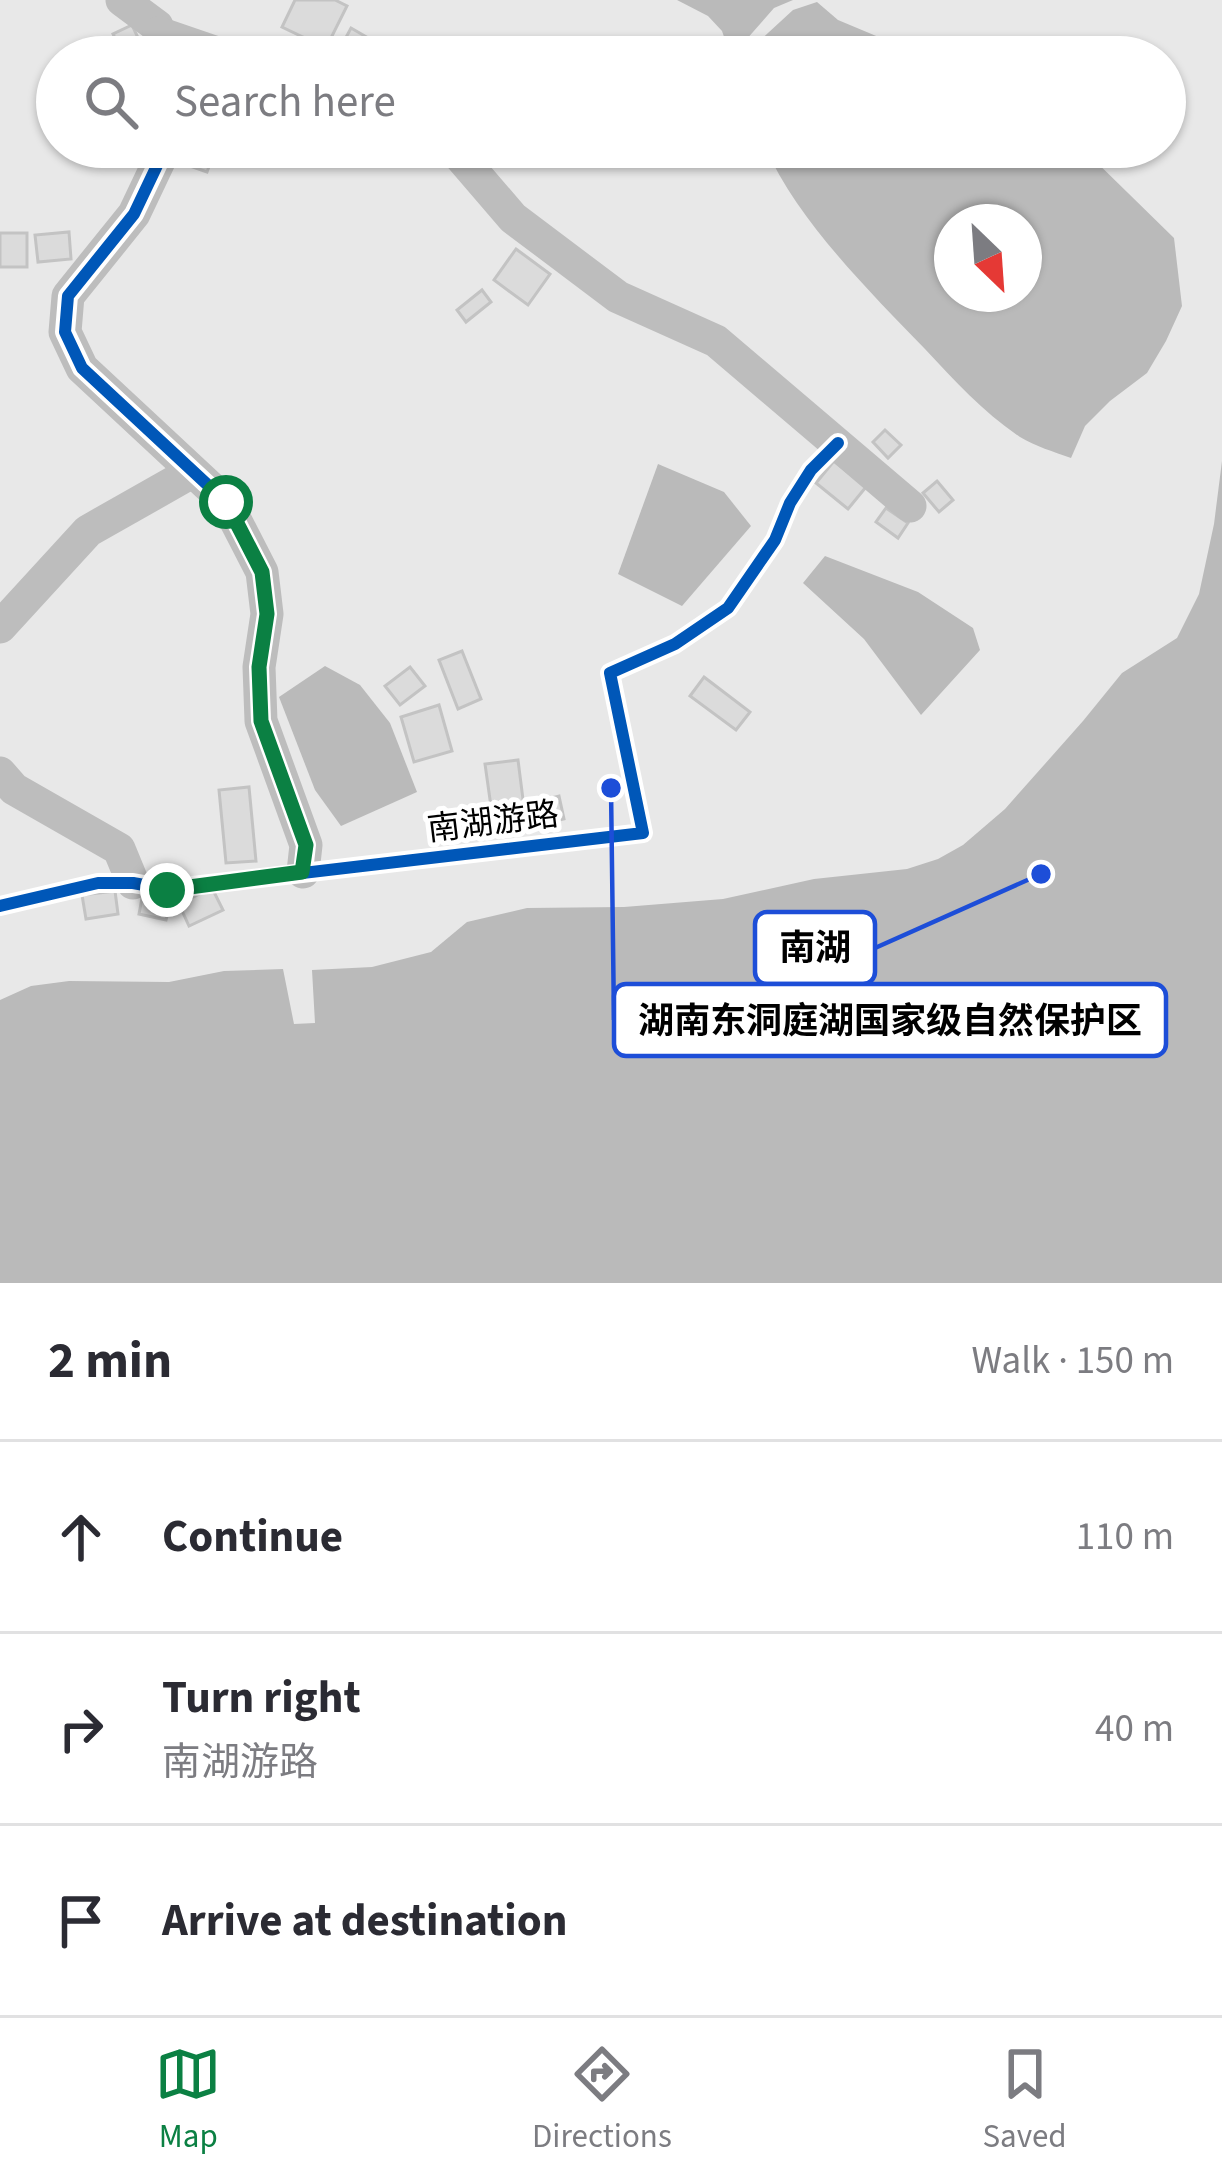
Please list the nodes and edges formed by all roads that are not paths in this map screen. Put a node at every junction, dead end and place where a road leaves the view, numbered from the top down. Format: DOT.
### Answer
graph roads {
  1 [pos="122,0"];
  2 [pos="160,36"];
  3 [pos="156,168"];
  4 [pos="470,168"];
  5 [pos="192,472"];
  6 [pos="910,506"];
  7 [pos="0,627"];
  8 [pos="0,773"];
  9 [pos="302,872"];
  10 [pos="134,883"];
  1 -- 2 [label="street"];
  3 -- 5 [label="street"];
  4 -- 6 [label="street"];
  5 -- 7 [label="street"];
  5 -- 9 [label="street"];
  8 -- 10 [label="street"];
}
